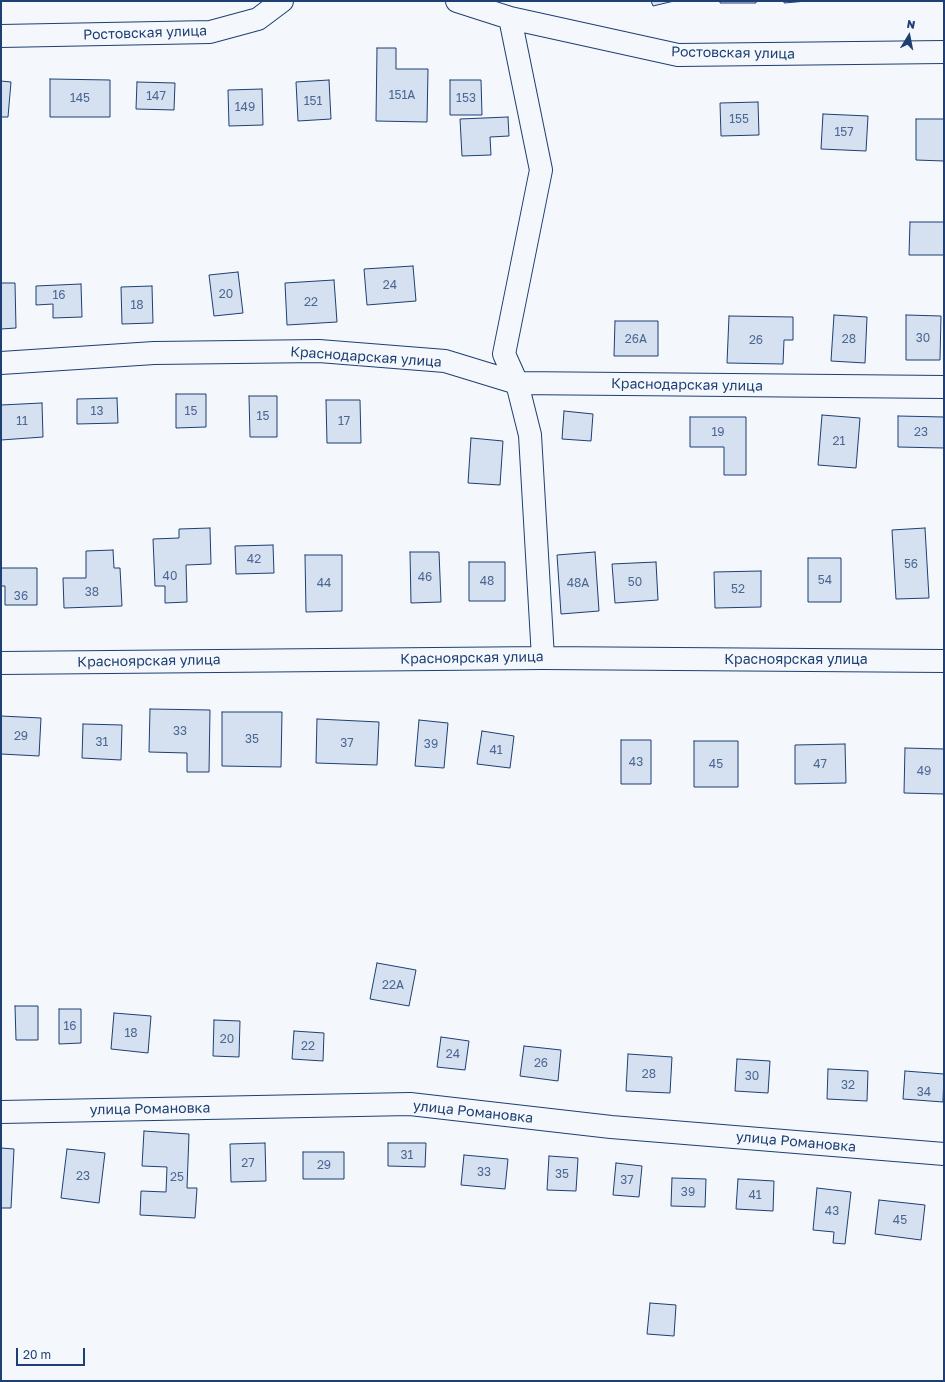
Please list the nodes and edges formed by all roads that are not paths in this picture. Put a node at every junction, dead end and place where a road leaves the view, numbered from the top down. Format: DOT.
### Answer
graph roads {
  1 [pos="282,1"];
  2 [pos="457,1"];
  3 [pos="510,18"];
  4 [pos="1,36"];
  5 [pos="944,52"];
  6 [pos="1,363"];
  7 [pos="517,383"];
  8 [pos="944,387"];
  9 [pos="543,658"];
  10 [pos="944,661"];
  11 [pos="1,663"];
  12 [pos="1,1112"];
  13 [pos="944,1154"];
  1 -- 4 [label="street, Ростовская улица"];
  2 -- 3 [label="street, Ростовская улица"];
  3 -- 5 [label="street, Ростовская улица"];
  3 -- 7 [label="street"];
  6 -- 7 [label="street, Краснодарская улица"];
  7 -- 8 [label="street, Краснодарская улица"];
  7 -- 9 [label="street"];
  9 -- 10 [label="street, Красноярская улица"];
  9 -- 11 [label="street, Красноярская улица"];
  12 -- 13 [label="street, улица Романовка"];
}
